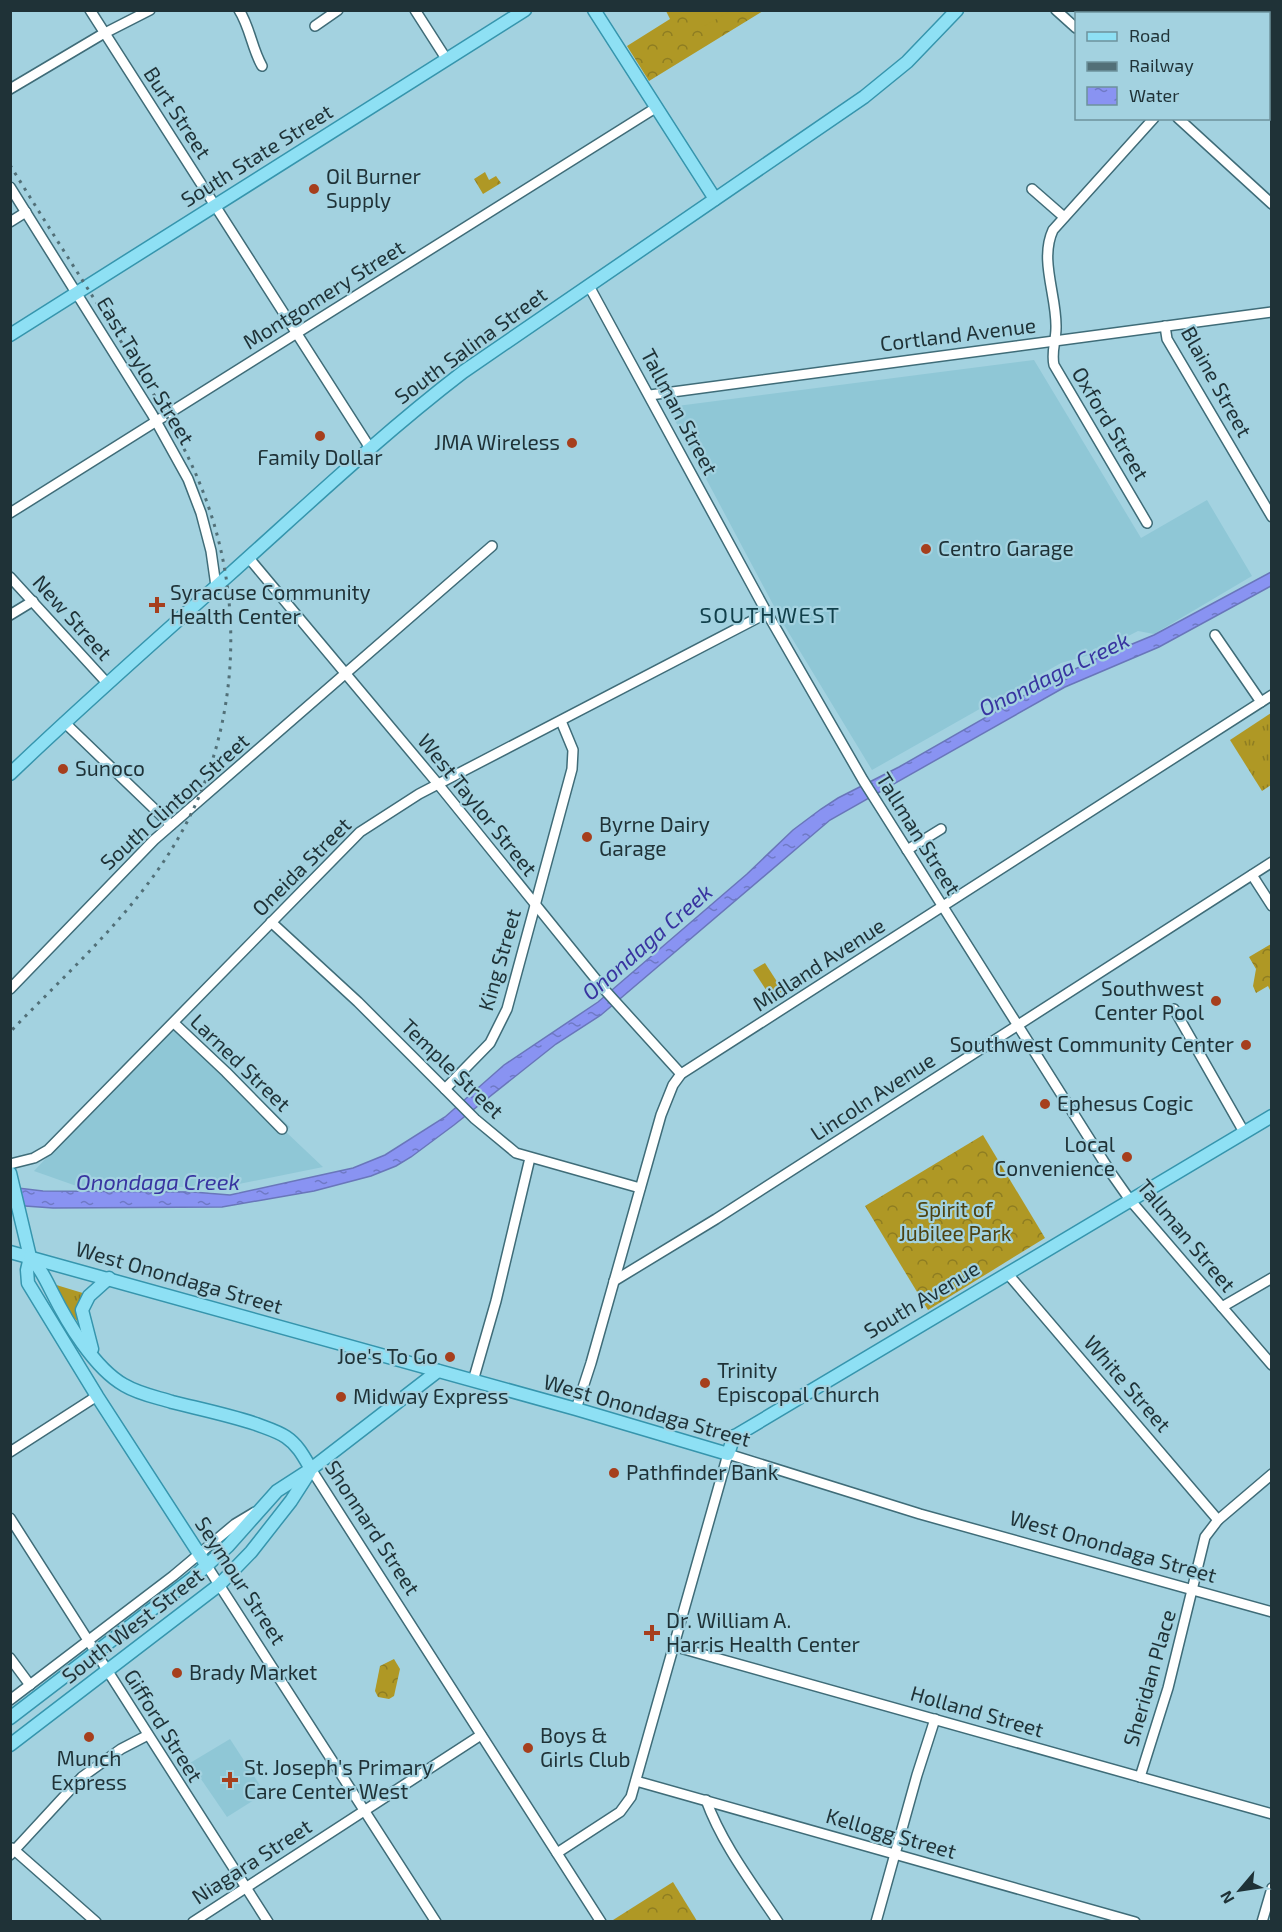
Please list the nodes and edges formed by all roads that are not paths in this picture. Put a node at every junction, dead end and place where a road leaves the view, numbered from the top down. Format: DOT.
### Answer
graph roads {
  1 [pos="90,10"];
  2 [pos="150,10"];
  3 [pos="239,10"];
  4 [pos="338,10"];
  5 [pos="415,10"];
  6 [pos="525,10"];
  7 [pos="594,10"];
  8 [pos="957,10"];
  9 [pos="1056,10"];
  10 [pos="315,26"];
  11 [pos="1075,26"];
  12 [pos="105,34"];
  13 [pos="447,60"];
  14 [pos="262,66"];
  15 [pos="10,89"];
  16 [pos="657,107"];
  17 [pos="1152,120"];
  18 [pos="1180,120"];
  19 [pos="10,187"];
  20 [pos="1032,189"];
  21 [pos="715,199"];
  22 [pos="1272,204"];
  23 [pos="215,206"];
  24 [pos="26,212"];
  25 [pos="1064,217"];
  26 [pos="10,222"];
  27 [pos="589,286"];
  28 [pos="78,293"];
  29 [pos="1272,312"];
  30 [pos="1165,327"];
  31 [pos="297,333"];
  32 [pos="10,336"];
  33 [pos="1054,341"];
  34 [pos="650,395"];
  35 [pos="156,421"];
  36 [pos="370,448"];
  37 [pos="10,513"];
  38 [pos="1272,517"];
  39 [pos="1147,523"];
  40 [pos="492,546"];
  41 [pos="248,557"];
  42 [pos="10,577"];
  43 [pos="216,586"];
  44 [pos="33,601"];
  45 [pos="767,614"];
  46 [pos="10,615"];
  47 [pos="1215,635"];
  48 [pos="346,674"];
  49 [pos="107,683"];
  50 [pos="1272,695"];
  51 [pos="1261,702"];
  52 [pos="561,721"];
  53 [pos="64,723"];
  54 [pos="10,774"];
  55 [pos="438,784"];
  56 [pos="171,825"];
  57 [pos="941,829"];
  58 [pos="907,850"];
  59 [pos="1272,862"];
  60 [pos="1252,875"];
  61 [pos="535,904"];
  62 [pos="1272,906"];
  63 [pos="943,907"];
  64 [pos="271,922"];
  65 [pos="10,989"];
  66 [pos="1174,1009"];
  67 [pos="174,1023"];
  68 [pos="1017,1026"];
  69 [pos="681,1074"];
  70 [pos="445,1089"];
  71 [pos="1272,1116"];
  72 [pos="282,1129"];
  73 [pos="1244,1132"];
  74 [pos="530,1158"];
  75 [pos="10,1164"];
  76 [pos="12,1179"];
  77 [pos="640,1188"];
  78 [pos="1130,1200"];
  79 [pos="10,1251"];
  80 [pos="30,1257"];
  81 [pos="1007,1273"];
  82 [pos="109,1278"];
  83 [pos="1272,1278"];
  84 [pos="614,1281"];
  85 [pos="1222,1307"];
  86 [pos="94,1359"];
  87 [pos="1272,1365"];
  88 [pos="438,1371"];
  89 [pos="473,1381"];
  90 [pos="97,1396"];
  91 [pos="576,1409"];
  92 [pos="10,1452"];
  93 [pos="728,1454"];
  94 [pos="311,1469"];
  95 [pos="1272,1474"];
  96 [pos="257,1511"];
  97 [pos="10,1518"];
  98 [pos="1218,1520"];
  99 [pos="199,1555"];
  100 [pos="207,1566"];
  101 [pos="219,1585"];
  102 [pos="1191,1589"];
  103 [pos="1272,1612"];
  104 [pos="88,1641"];
  105 [pos="673,1646"];
  106 [pos="96,1654"];
  107 [pos="10,1658"];
  108 [pos="107,1671"];
  109 [pos="30,1685"];
  110 [pos="10,1700"];
  111 [pos="10,1718"];
  112 [pos="935,1719"];
  113 [pos="148,1735"];
  114 [pos="482,1736"];
  115 [pos="10,1745"];
  116 [pos="1140,1777"];
  117 [pos="636,1781"];
  118 [pos="706,1800"];
  119 [pos="365,1811"];
  120 [pos="1272,1814"];
  121 [pos="12,1850"];
  122 [pos="557,1853"];
  123 [pos="895,1854"];
  124 [pos="247,1887"];
  125 [pos="1272,1888"];
  126 [pos="89,1919"];
  127 [pos="193,1922"];
  128 [pos="268,1922"];
  129 [pos="435,1922"];
  130 [pos="601,1922"];
  131 [pos="777,1922"];
  132 [pos="876,1922"];
  133 [pos="1135,1922"];
  134 [pos="1262,1922"];
  1 -- 12 [label="street, Burt Street"];
  2 -- 12 [label="street"];
  3 -- 14 [label="street"];
  4 -- 10 [label="street"];
  5 -- 13 [label="street"];
  6 -- 13 [label="main road, South State Street"];
  7 -- 16 [label="main road"];
  8 -- 21 [label="main road, South Salina Street"];
  9 -- 11 [label="street"];
  12 -- 15 [label="street"];
  12 -- 23 [label="street, Burt Street"];
  13 -- 23 [label="main road, South State Street"];
  16 -- 21 [label="main road"];
  16 -- 31 [label="street, Montgomery Street"];
  17 -- 25 [label="street, Oxford Street"];
  18 -- 22 [label="street"];
  19 -- 24 [label="street, East Taylor Street"];
  20 -- 25 [label="street"];
  21 -- 27 [label="main road, South Salina Street"];
  23 -- 28 [label="main road, South State Street"];
  23 -- 31 [label="street, Burt Street"];
  24 -- 26 [label="street"];
  24 -- 28 [label="street, East Taylor Street"];
  25 -- 33 [label="street, Oxford Street"];
  27 -- 34 [label="street, Tallman Street"];
  27 -- 36 [label="main road, South Salina Street"];
  28 -- 32 [label="main road, South State Street"];
  28 -- 35 [label="street, East Taylor Street"];
  29 -- 30 [label="street, Cortland Avenue"];
  30 -- 33 [label="street, Cortland Avenue"];
  30 -- 38 [label="street, Blaine Street"];
  31 -- 35 [label="street, Montgomery Street"];
  31 -- 36 [label="street, Burt Street"];
  33 -- 34 [label="street, Cortland Avenue"];
  33 -- 39 [label="street, Oxford Street"];
  34 -- 45 [label="street, Tallman Street"];
  35 -- 37 [label="street, Montgomery Street"];
  35 -- 43 [label="street, East Taylor Street"];
  36 -- 41 [label="main road, South Salina Street"];
  40 -- 48 [label="street, South Clinton Street"];
  41 -- 43 [label="main road, South Salina Street"];
  41 -- 48 [label="street, West Taylor Street"];
  42 -- 44 [label="street, New Street"];
  43 -- 49 [label="main road, South Salina Street"];
  44 -- 46 [label="street"];
  44 -- 49 [label="street, New Street"];
  45 -- 52 [label="street, Oneida Street"];
  45 -- 58 [label="street, Tallman Street"];
  47 -- 51 [label="street"];
  48 -- 55 [label="street, West Taylor Street"];
  48 -- 56 [label="street, South Clinton Street"];
  49 -- 53 [label="main road, South Salina Street"];
  50 -- 51 [label="street, Midland Avenue"];
  51 -- 63 [label="street, Midland Avenue"];
  52 -- 55 [label="street, Oneida Street"];
  52 -- 61 [label="street, King Street"];
  53 -- 54 [label="main road, South Salina Street"];
  53 -- 56 [label="street"];
  55 -- 61 [label="street, West Taylor Street"];
  55 -- 64 [label="street, Oneida Street"];
  56 -- 65 [label="street, South Clinton Street"];
  57 -- 58 [label="street"];
  58 -- 63 [label="street, Tallman Street"];
  59 -- 60 [label="street, Lincoln Avenue"];
  60 -- 62 [label="street"];
  60 -- 68 [label="street, Lincoln Avenue"];
  61 -- 69 [label="street, West Taylor Street"];
  61 -- 70 [label="street, King Street"];
  63 -- 68 [label="street, Tallman Street"];
  63 -- 69 [label="street, Midland Avenue"];
  64 -- 67 [label="street, Oneida Street"];
  64 -- 70 [label="street, Temple Street"];
  66 -- 73 [label="street"];
  67 -- 72 [label="street, Larned Street"];
  67 -- 75 [label="street, Oneida Street"];
  68 -- 78 [label="street, Tallman Street"];
  68 -- 84 [label="street, Lincoln Avenue"];
  69 -- 77 [label="street, Midland Avenue"];
  70 -- 74 [label="street, Temple Street"];
  71 -- 73 [label="main road, South Avenue"];
  73 -- 78 [label="main road, South Avenue"];
  74 -- 77 [label="street, Temple Street"];
  74 -- 89 [label="street"];
  76 -- 80 [label="main road"];
  77 -- 84 [label="street, Midland Avenue"];
  78 -- 81 [label="main road, South Avenue"];
  78 -- 85 [label="street, Tallman Street"];
  79 -- 80 [label="main road, West Onondaga Street"];
  80 -- 82 [label="main road, West Onondaga Street"];
  80 -- 86 [label="main road, Shonnard Street"];
  80 -- 90 [label="main road, Seymour Street"];
  81 -- 93 [label="main road, South Avenue"];
  81 -- 98 [label="street, White Street"];
  82 -- 86 [label="main road"];
  82 -- 88 [label="main road, West Onondaga Street"];
  83 -- 85 [label="street"];
  84 -- 91 [label="street, Midland Avenue"];
  85 -- 87 [label="street, Tallman Street"];
  86 -- 94 [label="main road, Shonnard Street"];
  88 -- 89 [label="main road, West Onondaga Street"];
  88 -- 94 [label="main road, South West Street"];
  89 -- 91 [label="main road, West Onondaga Street"];
  90 -- 92 [label="street"];
  90 -- 99 [label="main road, Seymour Street"];
  91 -- 93 [label="main road, West Onondaga Street"];
  93 -- 102 [label="street, West Onondaga Street"];
  93 -- 105 [label="street"];
  94 -- 96 [label="main road, South West Street"];
  94 -- 101 [label="main road, South West Street"];
  94 -- 114 [label="street, Shonnard Street"];
  95 -- 98 [label="street, Sheridan Place"];
  96 -- 99 [label="street, South West Street"];
  96 -- 100 [label="main road, South West Street"];
  97 -- 104 [label="street, Gifford Street"];
  98 -- 102 [label="street, Sheridan Place"];
  99 -- 100 [label="main road, Seymour Street"];
  99 -- 104 [label="street, South West Street"];
  100 -- 101 [label="street, Seymour Street"];
  100 -- 106 [label="main road, South West Street"];
  101 -- 108 [label="main road, South West Street"];
  101 -- 119 [label="street, Seymour Street"];
  102 -- 103 [label="street, West Onondaga Street"];
  102 -- 116 [label="street, Sheridan Place"];
  104 -- 106 [label="street, Gifford Street"];
  104 -- 109 [label="street, South West Street"];
  105 -- 112 [label="street, Holland Street"];
  105 -- 117 [label="street"];
  106 -- 108 [label="street, Gifford Street"];
  106 -- 111 [label="main road, South West Street"];
  107 -- 109 [label="street"];
  108 -- 113 [label="street, Gifford Street"];
  108 -- 115 [label="main road, South West Street"];
  109 -- 110 [label="street, South West Street"];
  112 -- 116 [label="street, Holland Street"];
  112 -- 123 [label="street"];
  113 -- 121 [label="street"];
  113 -- 124 [label="street, Gifford Street"];
  114 -- 119 [label="street, Niagara Street"];
  114 -- 122 [label="street, Shonnard Street"];
  116 -- 120 [label="street, Holland Street"];
  117 -- 118 [label="street, Kellogg Street"];
  117 -- 122 [label="street"];
  118 -- 123 [label="street, Kellogg Street"];
  118 -- 131 [label="street"];
  119 -- 124 [label="street, Niagara Street"];
  119 -- 129 [label="street, Seymour Street"];
  121 -- 126 [label="street"];
  122 -- 130 [label="street, Shonnard Street"];
  123 -- 132 [label="street"];
  123 -- 133 [label="street, Kellogg Street"];
  124 -- 127 [label="street, Niagara Street"];
  124 -- 128 [label="street, Gifford Street"];
  125 -- 134 [label="street"];
}
